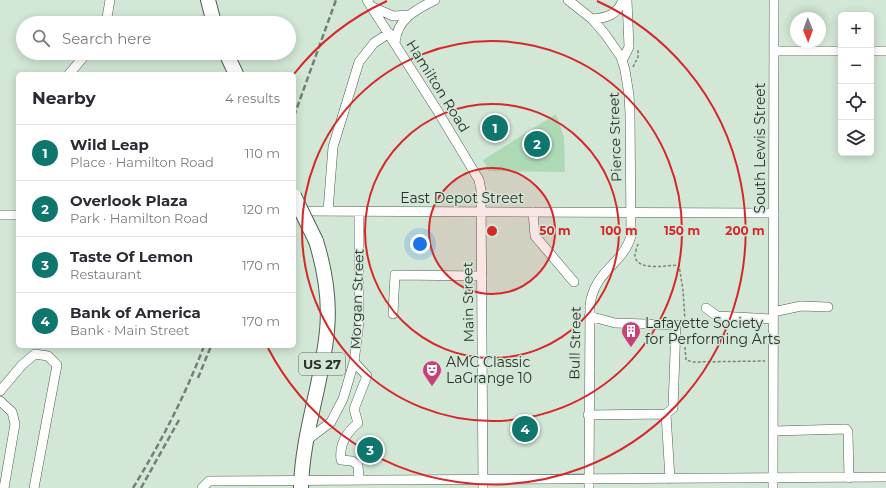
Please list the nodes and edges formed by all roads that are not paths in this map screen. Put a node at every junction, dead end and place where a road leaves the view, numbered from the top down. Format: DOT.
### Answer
graph roads {
  1 [pos="110,0"];
  2 [pos="208,0"];
  3 [pos="435,0"];
  4 [pos="568,0"];
  5 [pos="623,0"];
  6 [pos="627,0"];
  7 [pos="774,0"];
  8 [pos="368,2"];
  9 [pos="411,15"];
  10 [pos="107,16"];
  11 [pos="212,16"];
  12 [pos="592,19"];
  13 [pos="389,33"];
  14 [pos="394,43"];
  15 [pos="774,50"];
  16 [pos="838,51"];
  17 [pos="874,51"];
  18 [pos="886,51"];
  19 [pos="81,60"];
  20 [pos="229,60"];
  21 [pos="622,61"];
  22 [pos="71,72"];
  23 [pos="235,72"];
  24 [pos="296,200"];
  25 [pos="296,211"];
  26 [pos="328,211"];
  27 [pos="359,212"];
  28 [pos="481,212"];
  29 [pos="533,212"];
  30 [pos="631,213"];
  31 [pos="774,213"];
  32 [pos="0,215"];
  33 [pos="16,215"];
  34 [pos="482,276"];
  35 [pos="574,282"];
  36 [pos="828,307"];
  37 [pos="706,308"];
  38 [pos="393,314"];
  39 [pos="774,315"];
  40 [pos="590,316"];
  41 [pos="354,362"];
  42 [pos="0,392"];
  43 [pos="0,401"];
  44 [pos="666,414"];
  45 [pos="588,415"];
  46 [pos="773,430"];
  47 [pos="306,441"];
  48 [pos="773,478"];
  49 [pos="849,478"];
  50 [pos="886,478"];
  51 [pos="670,479"];
  52 [pos="359,480"];
  53 [pos="483,483"];
  54 [pos="589,483"];
  55 [pos="262,484"];
  56 [pos="301,484"];
  57 [pos="4,488"];
  58 [pos="34,488"];
  59 [pos="202,488"];
  60 [pos="773,488"];
  1 -- 10 [label="street"];
  2 -- 11 [label="highway"];
  3 -- 9 [label="street"];
  4 -- 12 [label="street, Pierce Street"];
  5 -- 12 [label="street"];
  6 -- 21 [label="street"];
  7 -- 15 [label="street, South Lewis Street"];
  8 -- 9 [label="street"];
  8 -- 13 [label="street, Hamilton Road"];
  9 -- 14 [label="street"];
  12 -- 21 [label="street, Pierce Street"];
  13 -- 14 [label="street, Hamilton Road"];
  13 -- 26 [label="street"];
  14 -- 28 [label="street, Hamilton Road"];
  15 -- 16 [label="street"];
  15 -- 31 [label="street, South Lewis Street"];
  17 -- 18 [label="street"];
  19 -- 22 [label="street"];
  20 -- 23 [label="highway"];
  21 -- 30 [label="street, Pierce Street"];
  24 -- 47 [label="highway, Morgan Street / US 27, bridge"];
  25 -- 26 [label="street, East Depot Street"];
  26 -- 27 [label="street, East Depot Street"];
  27 -- 28 [label="street, East Depot Street"];
  27 -- 41 [label="street, Morgan Street"];
  28 -- 29 [label="street, East Depot Street"];
  28 -- 34 [label="street, Main Street"];
  29 -- 30 [label="street, East Depot Street"];
  29 -- 35 [label="street"];
  30 -- 31 [label="street, East Depot Street"];
  30 -- 40 [label="street, Bull Street"];
  31 -- 39 [label="street, South Lewis Street"];
  32 -- 33 [label="street"];
  34 -- 38 [label="street"];
  34 -- 53 [label="street, Main Street"];
  36 -- 39 [label="street"];
  37 -- 39 [label="street"];
  39 -- 46 [label="street, South Lewis Street"];
  40 -- 44 [label="street"];
  40 -- 45 [label="street, Bull Street"];
  41 -- 47 [label="street, Morgan Street"];
  41 -- 52 [label="street"];
  42 -- 58 [label="street"];
  43 -- 57 [label="street"];
  44 -- 45 [label="street"];
  44 -- 51 [label="street"];
  45 -- 54 [label="street, Bull Street"];
  46 -- 48 [label="street, South Lewis Street"];
  46 -- 49 [label="street"];
  47 -- 56 [label="highway, Morgan Street / US 27"];
  48 -- 49 [label="street"];
  48 -- 51 [label="street"];
  48 -- 60 [label="street, South Lewis Street"];
  49 -- 50 [label="street"];
  51 -- 54 [label="street"];
  52 -- 53 [label="street"];
  52 -- 56 [label="street"];
  53 -- 54 [label="street"];
  55 -- 56 [label="street"];
  55 -- 59 [label="street"];
}
